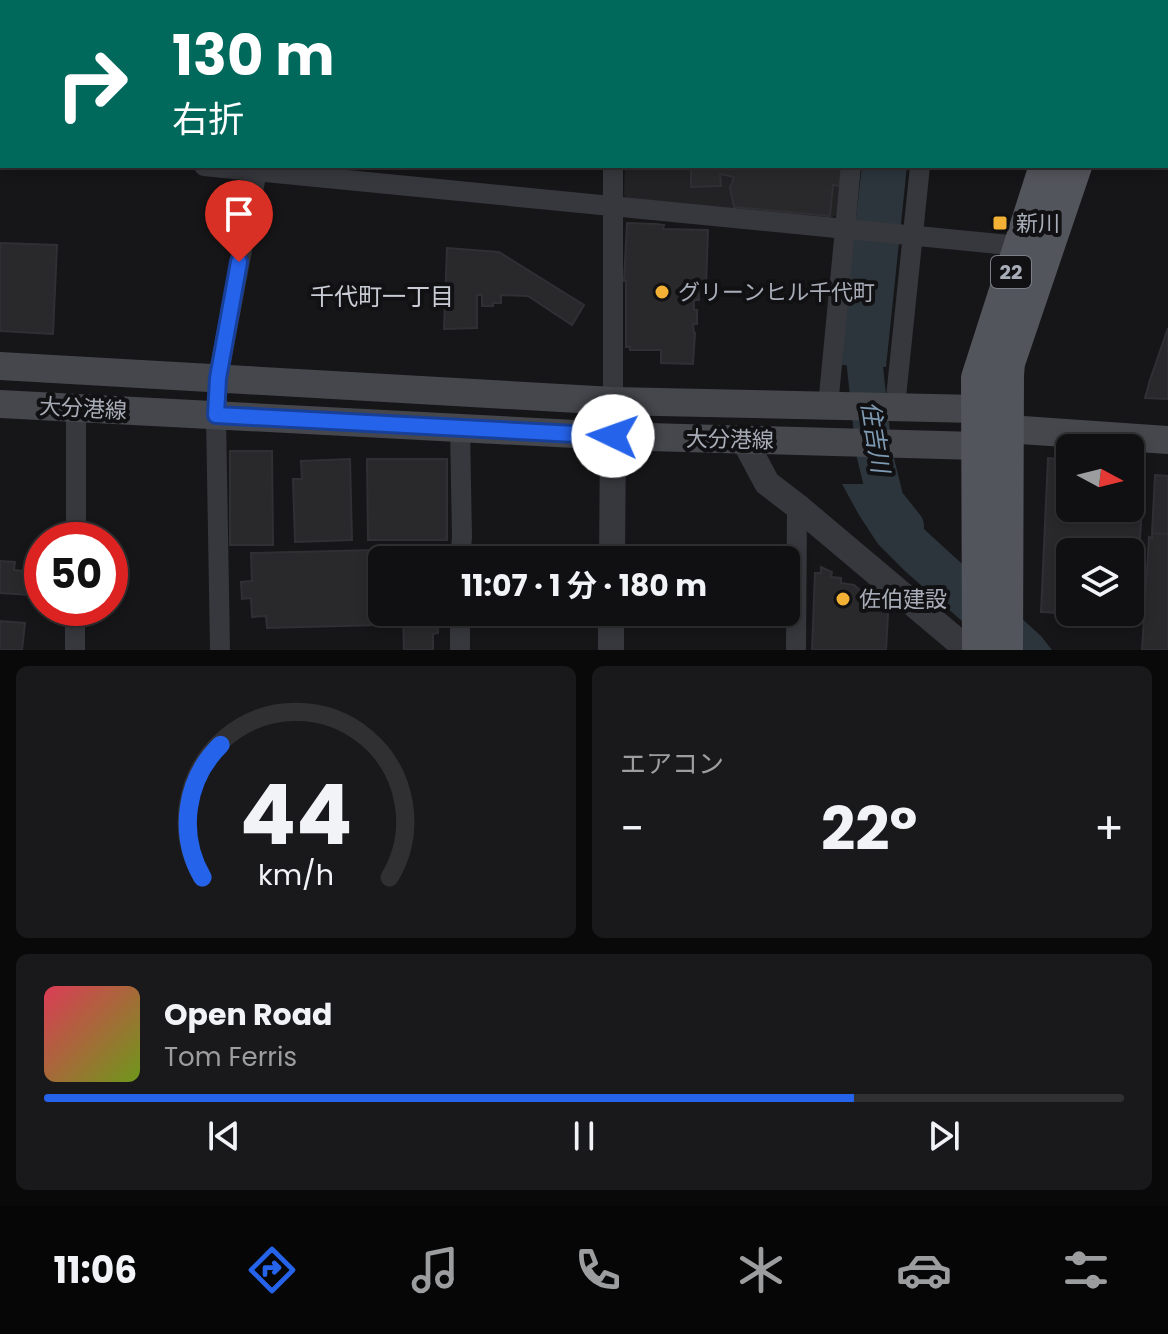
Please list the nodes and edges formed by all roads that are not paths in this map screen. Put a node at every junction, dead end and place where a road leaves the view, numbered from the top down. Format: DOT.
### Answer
graph roads {
  1 [pos="613,168"];
  2 [pos="851,168"];
  3 [pos="920,168"];
  4 [pos="1044,168"];
  5 [pos="1075,168"];
  6 [pos="263,169"];
  7 [pos="613,207"];
  8 [pos="848,230"];
  9 [pos="908,236"];
  10 [pos="1019,246"];
  11 [pos="0,366"];
  12 [pos="218,378"];
  13 [pos="613,401"];
  14 [pos="0,404"];
  15 [pos="830,406"];
  16 [pos="892,407"];
  17 [pos="76,408"];
  18 [pos="978,409"];
  19 [pos="216,415"];
  20 [pos="460,428"];
  21 [pos="1007,429"];
  22 [pos="613,436"];
  23 [pos="744,440"];
  24 [pos="1168,440"];
  25 [pos="977,446"];
  26 [pos="797,506"];
  27 [pos="76,522"];
  28 [pos="461,546"];
  29 [pos="612,546"];
  30 [pos="75,626"];
  31 [pos="460,626"];
  32 [pos="611,626"];
  33 [pos="975,645"];
  34 [pos="75,650"];
  35 [pos="220,650"];
  36 [pos="460,650"];
  37 [pos="611,650"];
  38 [pos="796,650"];
  39 [pos="1007,650"];
  1 -- 7 [label="street"];
  2 -- 8 [label="street"];
  3 -- 9 [label="street"];
  4 -- 10 [label="main road, 22"];
  5 -- 21 [label="main road, 22"];
  6 -- 7 [label="street"];
  6 -- 12 [label="street"];
  7 -- 8 [label="street"];
  7 -- 13 [label="street"];
  8 -- 9 [label="street"];
  8 -- 15 [label="street"];
  9 -- 10 [label="street"];
  9 -- 16 [label="street"];
  10 -- 18 [label="main road, 22"];
  11 -- 12 [label="main road, 大分港線"];
  12 -- 13 [label="main road, 大分港線"];
  12 -- 19 [label="street"];
  13 -- 15 [label="main road, 大分港線"];
  13 -- 22 [label="street"];
  14 -- 17 [label="main road, 大分港線"];
  15 -- 16 [label="main road, 大分港線"];
  16 -- 18 [label="main road, 大分港線"];
  17 -- 19 [label="main road, 大分港線"];
  17 -- 27 [label="street"];
  18 -- 21 [label="main road"];
  18 -- 25 [label="main road, 22"];
  19 -- 20 [label="main road, 大分港線"];
  19 -- 35 [label="street"];
  20 -- 22 [label="main road, 大分港線"];
  20 -- 28 [label="street"];
  21 -- 24 [label="main road"];
  21 -- 25 [label="main road"];
  21 -- 39 [label="main road, 22"];
  22 -- 23 [label="main road, 大分港線"];
  22 -- 29 [label="street"];
  23 -- 25 [label="main road, 大分港線"];
  23 -- 26 [label="street"];
  25 -- 33 [label="main road, 22"];
  26 -- 33 [label="street"];
  26 -- 38 [label="street"];
  30 -- 34 [label="street"];
  31 -- 36 [label="street"];
  32 -- 37 [label="street"];
}
